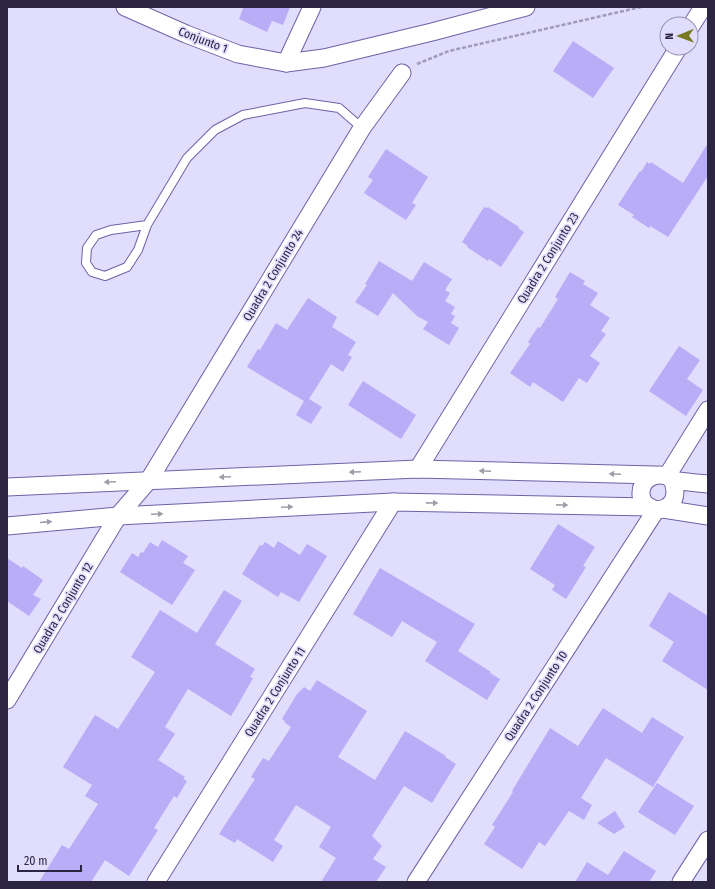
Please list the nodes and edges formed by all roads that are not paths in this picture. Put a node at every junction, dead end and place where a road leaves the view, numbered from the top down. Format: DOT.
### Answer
graph roads {
  1 [pos="125,7"];
  2 [pos="312,7"];
  3 [pos="526,7"];
  4 [pos="703,7"];
  5 [pos="697,16"];
  6 [pos="673,56"];
  7 [pos="286,63"];
  8 [pos="402,73"];
  9 [pos="362,128"];
  10 [pos="147,225"];
  11 [pos="708,410"];
  12 [pos="418,469"];
  13 [pos="664,477"];
  14 [pos="149,480"];
  15 [pos="708,484"];
  16 [pos="7,488"];
  17 [pos="393,502"];
  18 [pos="656,509"];
  19 [pos="118,516"];
  20 [pos="708,516"];
  21 [pos="7,526"];
  22 [pos="7,700"];
  23 [pos="708,840"];
  24 [pos="156,882"];
  25 [pos="416,882"];
  26 [pos="681,882"];
  1 -- 7 [label="street, Conjunto 1"];
  2 -- 7 [label="street"];
  3 -- 7 [label="street, Conjunto 1"];
  4 -- 5 [label="street"];
  6 -- 12 [label="street, Quadra 2 Conjunto 23"];
  8 -- 9 [label="street, Quadra 2 Conjunto 24"];
  9 -- 10 [label="lane"];
  9 -- 14 [label="street, Quadra 2 Conjunto 24"];
  10 -- 10 [label="lane"];
  11 -- 13 [label="street"];
  13 -- 12 [label="street, one-way"];
  12 -- 14 [label="street, one-way"];
  13 -- 15 [label="street"];
  13 -- 18 [label="street"];
  13 -- 18 [label="street"];
  14 -- 16 [label="street, one-way"];
  14 -- 19 [label="street, Quadra 2 Conjunto 24"];
  17 -- 18 [label="street, one-way"];
  19 -- 17 [label="street, one-way"];
  17 -- 24 [label="street, Quadra 2 Conjunto 11"];
  18 -- 20 [label="street"];
  18 -- 25 [label="street, Quadra 2 Conjunto 10"];
  21 -- 19 [label="street, one-way"];
  19 -- 22 [label="street, Quadra 2 Conjunto 12"];
  23 -- 26 [label="street"];
}
